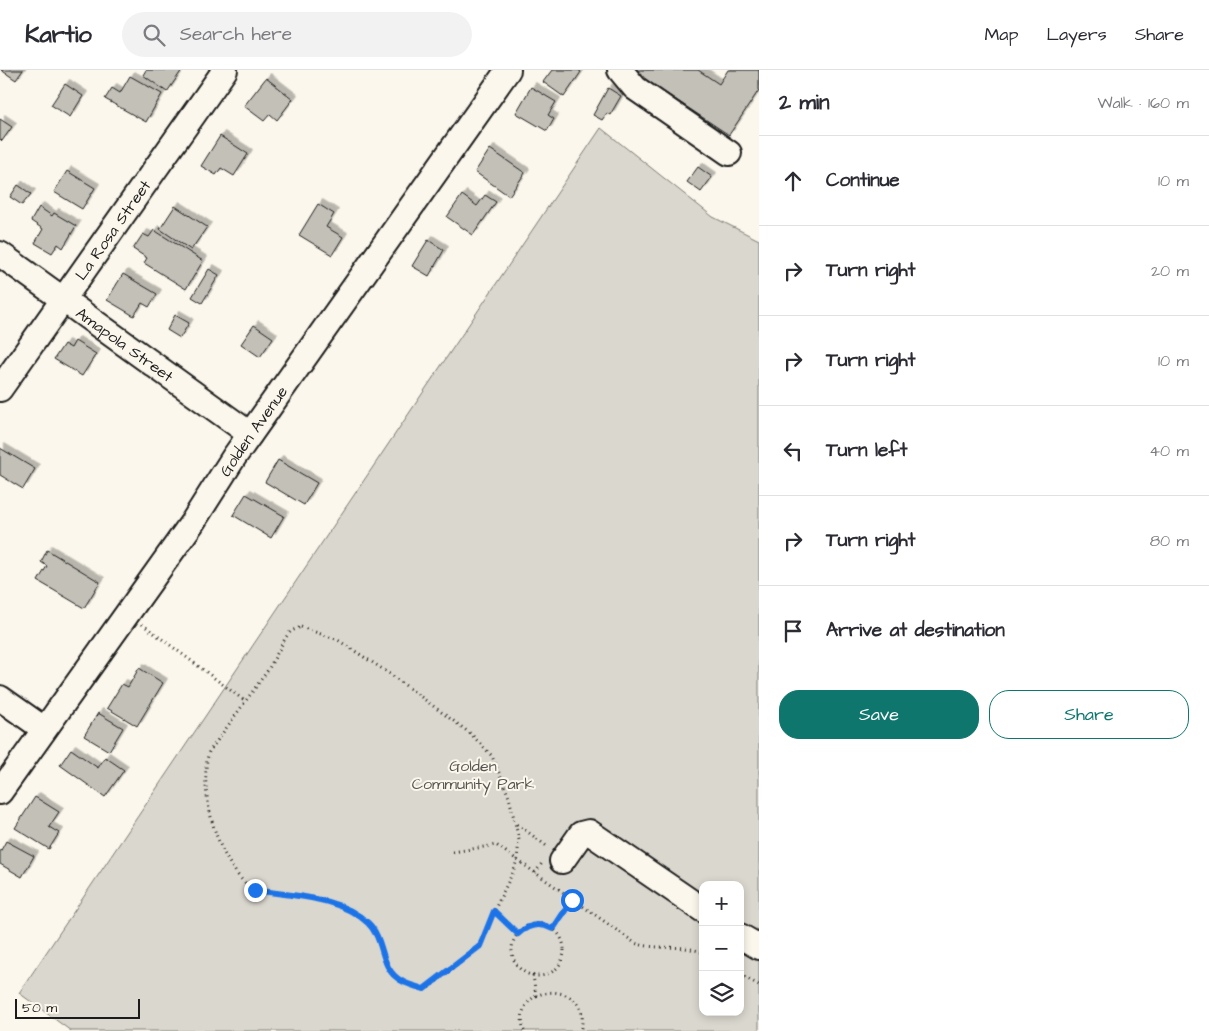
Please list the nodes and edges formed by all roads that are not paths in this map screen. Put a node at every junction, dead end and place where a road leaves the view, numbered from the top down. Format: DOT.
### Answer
graph roads {
  1 [pos="225,70"];
  2 [pos="508,70"];
  3 [pos="620,70"];
  4 [pos="730,153"];
  5 [pos="0,254"];
  6 [pos="64,299"];
  7 [pos="0,389"];
  8 [pos="250,434"];
  9 [pos="0,698"];
  10 [pos="44,729"];
  11 [pos="0,792"];
  12 [pos="553,856"];
  13 [pos="699,907"];
  14 [pos="744,938"];
  15 [pos="759,947"];
  1 -- 6 [label="street, La Rosa Street"];
  2 -- 8 [label="street, Golden Avenue"];
  3 -- 4 [label="street"];
  5 -- 6 [label="street, Amapola Street"];
  6 -- 7 [label="street, La Rosa Street"];
  6 -- 8 [label="street, Amapola Street"];
  8 -- 10 [label="street, Golden Avenue"];
  9 -- 10 [label="street"];
  10 -- 11 [label="street, Golden Avenue"];
  12 -- 13 [label="street"];
  14 -- 15 [label="street"];
}
